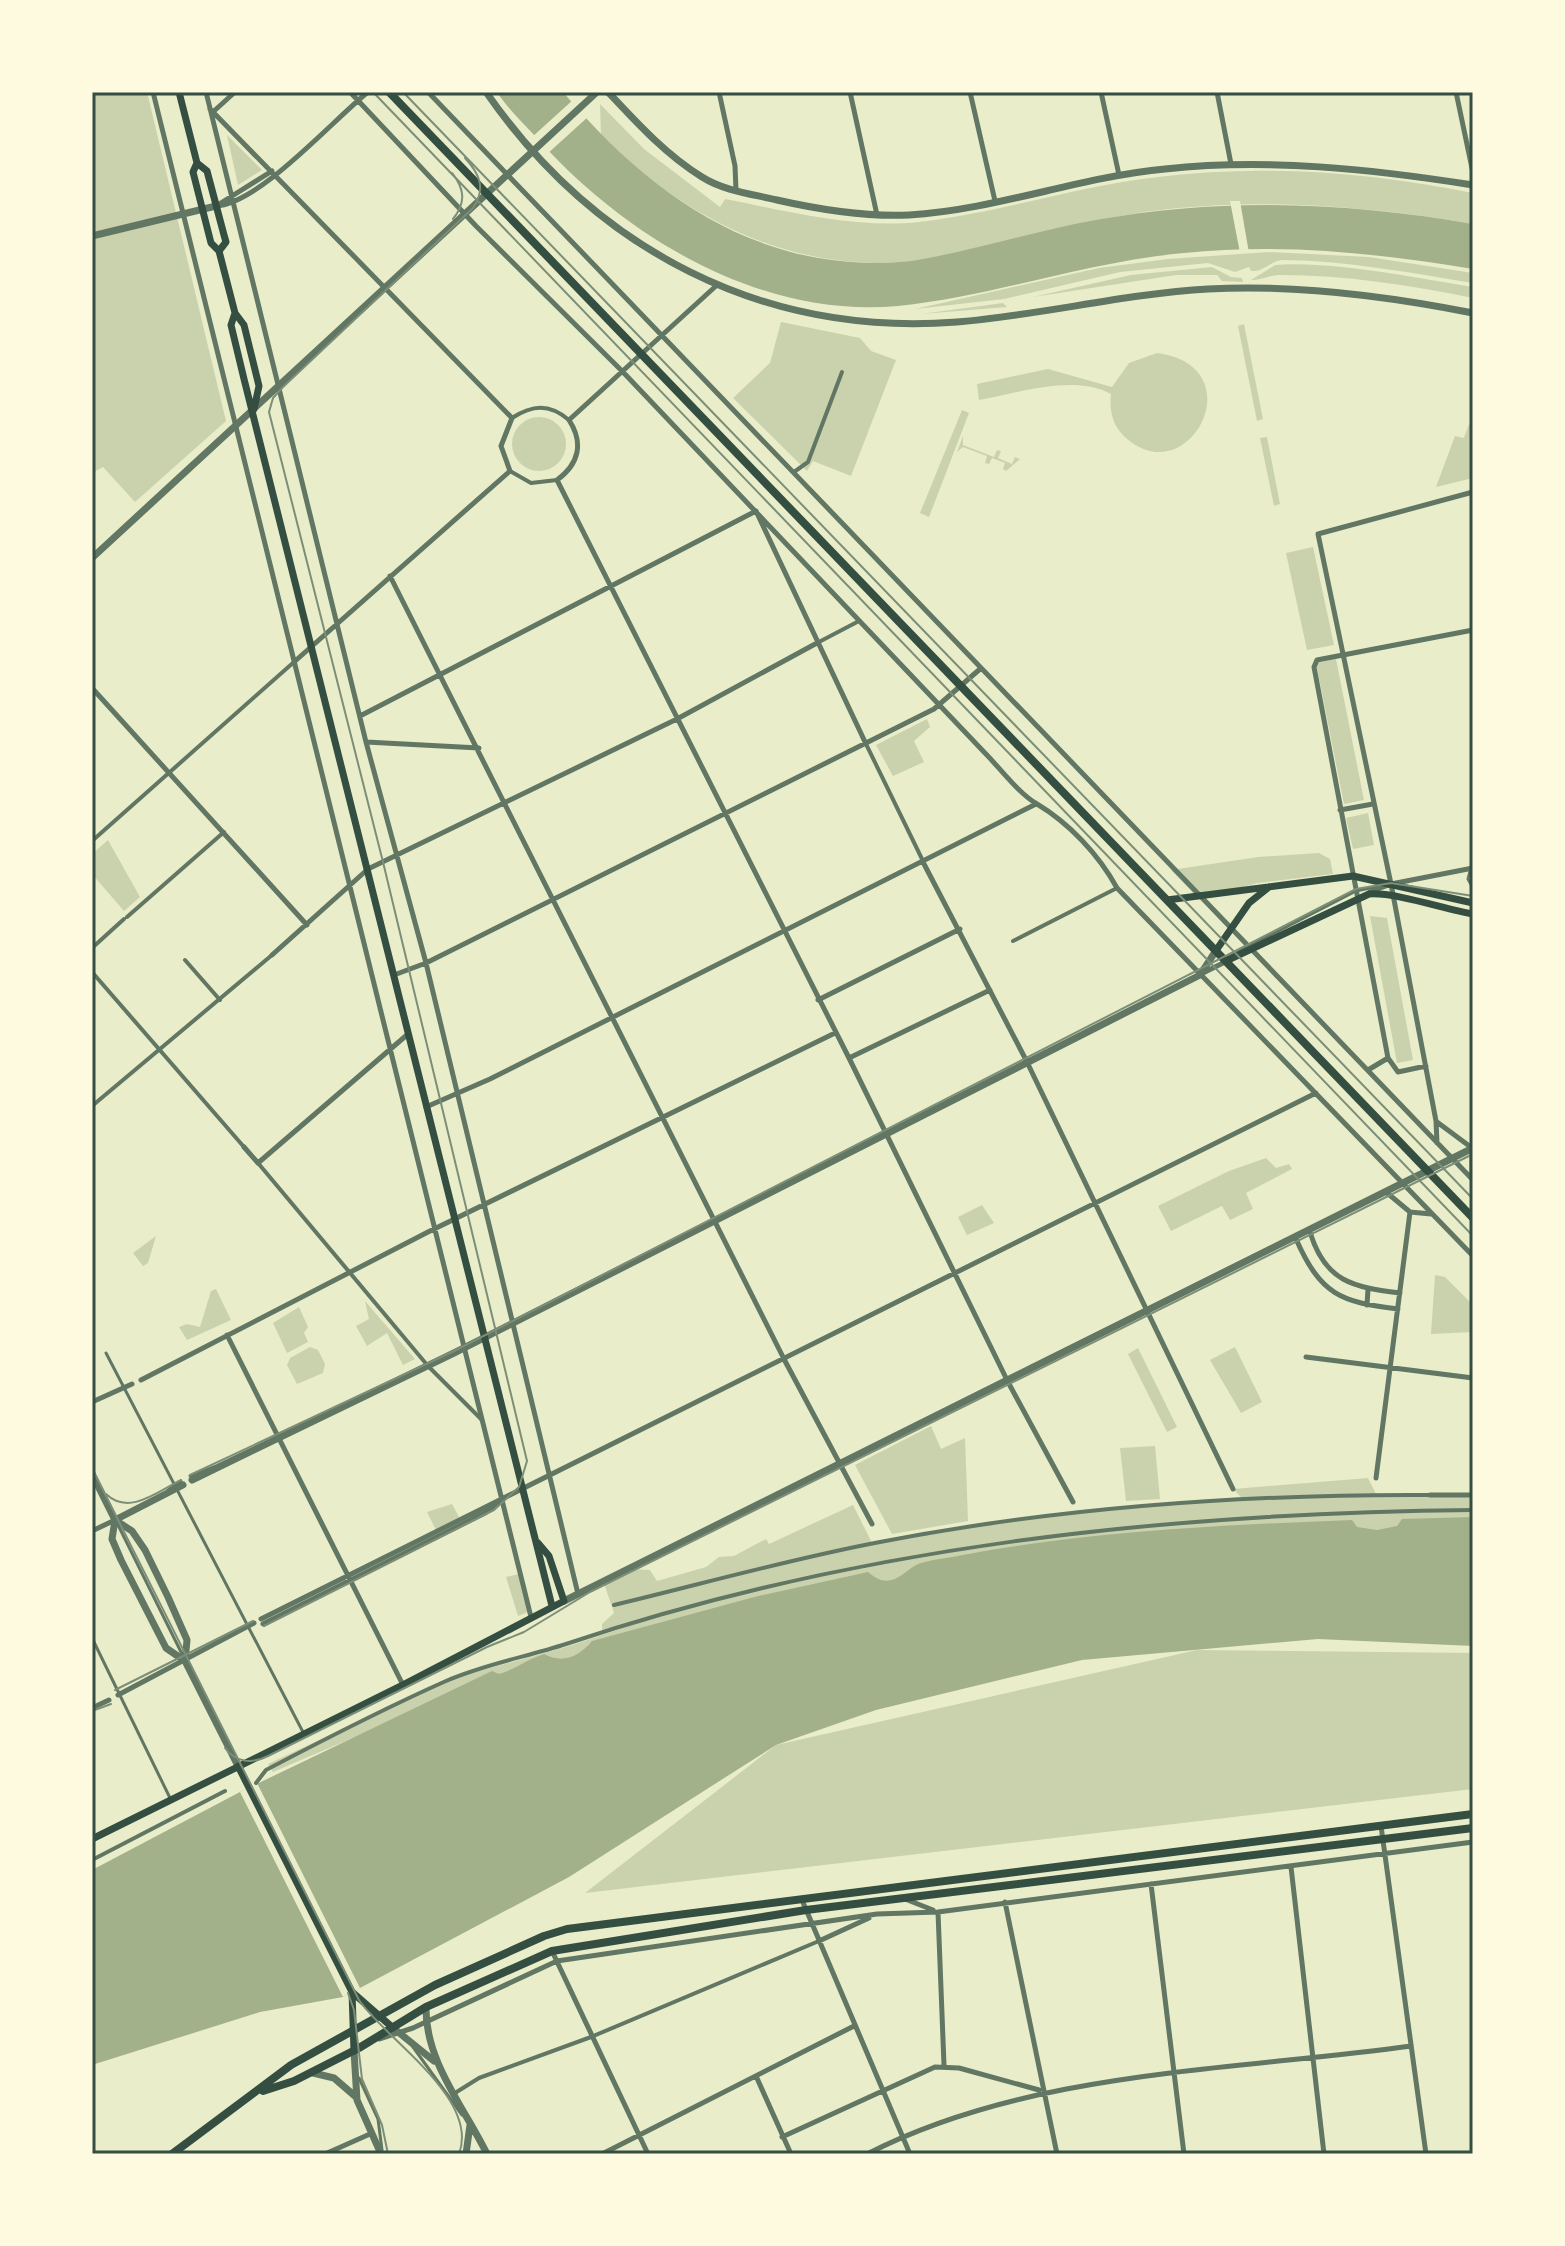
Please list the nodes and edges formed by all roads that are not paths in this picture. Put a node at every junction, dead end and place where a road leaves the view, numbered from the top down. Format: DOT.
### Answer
graph roads {
  1 [pos="153,92"];
  2 [pos="179,92"];
  3 [pos="206,92"];
  4 [pos="235,92"];
  5 [pos="350,92"];
  6 [pos="368,92"];
  7 [pos="389,92"];
  8 [pos="428,92"];
  9 [pos="486,92"];
  10 [pos="608,92"];
  11 [pos="719,92"];
  12 [pos="850,92"];
  13 [pos="970,92"];
  14 [pos="1101,92"];
  15 [pos="1217,92"];
  16 [pos="1456,92"];
  17 [pos="596,93"];
  18 [pos="358,100"];
  19 [pos="212,110"];
  20 [pos="534,148"];
  21 [pos="197,163"];
  22 [pos="1231,164"];
  23 [pos="274,173"];
  24 [pos="1473,173"];
  25 [pos="506,175"];
  26 [pos="1119,176"];
  27 [pos="1473,185"];
  28 [pos="736,190"];
  29 [pos="486,193"];
  30 [pos="230,194"];
  31 [pos="995,201"];
  32 [pos="232,205"];
  33 [pos="216,206"];
  34 [pos="202,210"];
  35 [pos="464,213"];
  36 [pos="182,216"];
  37 [pos="877,216"];
  38 [pos="92,236"];
  39 [pos="219,251"];
  40 [pos="717,285"];
  41 [pos="384,288"];
  42 [pos="235,313"];
  43 [pos="1473,313"];
  44 [pos="660,335"];
  45 [pos="641,352"];
  46 [pos="622,371"];
  47 [pos="842,372"];
  48 [pos="277,388"];
  49 [pos="254,409"];
  50 [pos="512,418"];
  51 [pos="569,420"];
  52 [pos="235,427"];
  53 [pos="510,471"];
  54 [pos="793,473"];
  55 [pos="557,480"];
  56 [pos="1473,492"];
  57 [pos="756,511"];
  58 [pos="92,558"];
  59 [pos="390,576"];
  60 [pos="611,588"];
  61 [pos="859,621"];
  62 [pos="338,623"];
  63 [pos="1473,630"];
  64 [pos="817,643"];
  65 [pos="312,645"];
  66 [pos="1343,654"];
  67 [pos="294,662"];
  68 [pos="980,669"];
  69 [pos="442,673"];
  70 [pos="962,686"];
  71 [pos="92,688"];
  72 [pos="939,706"];
  73 [pos="360,716"];
  74 [pos="677,719"];
  75 [pos="366,742"];
  76 [pos="866,744"];
  77 [pos="479,748"];
  78 [pos="169,773"];
  79 [pos="507,802"];
  80 [pos="1036,804"];
  81 [pos="1373,804"];
  82 [pos="1340,810"];
  83 [pos="726,815"];
  84 [pos="224,832"];
  85 [pos="92,841"];
  86 [pos="397,856"];
  87 [pos="923,862"];
  88 [pos="1472,868"];
  89 [pos="368,869"];
  90 [pos="1353,876"];
  91 [pos="1391,884"];
  92 [pos="350,886"];
  93 [pos="1271,886"];
  94 [pos="1117,888"];
  95 [pos="1473,888"];
  96 [pos="1357,894"];
  97 [pos="1393,896"];
  98 [pos="1198,898"];
  99 [pos="554,900"];
  100 [pos="1167,900"];
  101 [pos="1473,903"];
  102 [pos="1473,914"];
  103 [pos="307,925"];
  104 [pos="960,929"];
  105 [pos="1229,929"];
  106 [pos="784,931"];
  107 [pos="1013,941"];
  108 [pos="92,948"];
  109 [pos="1248,948"];
  110 [pos="1217,949"];
  111 [pos="272,955"];
  112 [pos="1227,959"];
  113 [pos="185,960"];
  114 [pos="426,963"];
  115 [pos="92,972"];
  116 [pos="393,975"];
  117 [pos="1200,975"];
  118 [pos="990,990"];
  119 [pos="220,1000"];
  120 [pos="818,1000"];
  121 [pos="615,1017"];
  122 [pos="835,1033"];
  123 [pos="408,1034"];
  124 [pos="161,1049"];
  125 [pos="388,1050"];
  126 [pos="849,1058"];
  127 [pos="1388,1058"];
  128 [pos="1027,1062"];
  129 [pos="1426,1066"];
  130 [pos="1368,1071"];
  131 [pos="1316,1093"];
  132 [pos="456,1095"];
  133 [pos="92,1106"];
  134 [pos="425,1107"];
  135 [pos="664,1117"];
  136 [pos="1436,1121"];
  137 [pos="884,1133"];
  138 [pos="1437,1143"];
  139 [pos="244,1147"];
  140 [pos="1473,1148"];
  141 [pos="1451,1158"];
  142 [pos="258,1163"];
  143 [pos="1428,1170"];
  144 [pos="1473,1180"];
  145 [pos="1403,1183"];
  146 [pos="1386,1192"];
  147 [pos="483,1205"];
  148 [pos="1097,1205"];
  149 [pos="1410,1212"];
  150 [pos="1432,1214"];
  151 [pos="715,1218"];
  152 [pos="1473,1218"];
  153 [pos="453,1220"];
  154 [pos="435,1229"];
  155 [pos="1310,1232"];
  156 [pos="1296,1239"];
  157 [pos="1321,1256"];
  158 [pos="1473,1256"];
  159 [pos="1307,1262"];
  160 [pos="349,1272"];
  161 [pos="955,1274"];
  162 [pos="1340,1277"];
  163 [pos="1331,1288"];
  164 [pos="1368,1289"];
  165 [pos="1400,1293"];
  166 [pos="1367,1305"];
  167 [pos="1149,1309"];
  168 [pos="1398,1309"];
  169 [pos="511,1322"];
  170 [pos="227,1335"];
  171 [pos="482,1337"];
  172 [pos="464,1348"];
  173 [pos="106,1353"];
  174 [pos="1306,1357"];
  175 [pos="785,1361"];
  176 [pos="428,1366"];
  177 [pos="1391,1368"];
  178 [pos="1473,1378"];
  179 [pos="141,1380"];
  180 [pos="1008,1382"];
  181 [pos="132,1384"];
  182 [pos="122,1387"];
  183 [pos="92,1402"];
  184 [pos="482,1420"];
  185 [pos="279,1437"];
  186 [pos="839,1466"];
  187 [pos="92,1474"];
  188 [pos="550,1476"];
  189 [pos="191,1478"];
  190 [pos="1376,1478"];
  191 [pos="178,1484"];
  192 [pos="524,1488"];
  193 [pos="1233,1489"];
  194 [pos="1430,1495"];
  195 [pos="1473,1495"];
  196 [pos="501,1499"];
  197 [pos="1073,1502"];
  198 [pos="1473,1510"];
  199 [pos="115,1520"];
  200 [pos="872,1524"];
  201 [pos="92,1531"];
  202 [pos="538,1543"];
  203 [pos="349,1577"];
  204 [pos="578,1595"];
  205 [pos="564,1601"];
  206 [pos="614,1605"];
  207 [pos="552,1606"];
  208 [pos="531,1617"];
  209 [pos="262,1622"];
  210 [pos="253,1626"];
  211 [pos="92,1638"];
  212 [pos="185,1661"];
  213 [pos="403,1685"];
  214 [pos="118,1695"];
  215 [pos="109,1700"];
  216 [pos="92,1708"];
  217 [pos="304,1734"];
  218 [pos="238,1766"];
  219 [pos="252,1785"];
  220 [pos="225,1791"];
  221 [pos="171,1800"];
  222 [pos="1473,1814"];
  223 [pos="1381,1826"];
  224 [pos="1473,1828"];
  225 [pos="92,1839"];
  226 [pos="1383,1839"];
  227 [pos="1473,1842"];
  228 [pos="1386,1854"];
  229 [pos="92,1860"];
  230 [pos="1291,1867"];
  231 [pos="1151,1884"];
  232 [pos="904,1898"];
  233 [pos="802,1900"];
  234 [pos="1005,1902"];
  235 [pos="806,1910"];
  236 [pos="938,1912"];
  237 [pos="877,1914"];
  238 [pos="811,1923"];
  239 [pos="819,1941"];
  240 [pos="552,1951"];
  241 [pos="557,1961"];
  242 [pos="352,1992"];
  243 [pos="426,2007"];
  244 [pos="378,2016"];
  245 [pos="426,2021"];
  246 [pos="854,2026"];
  247 [pos="392,2027"];
  248 [pos="353,2031"];
  249 [pos="400,2034"];
  250 [pos="591,2037"];
  251 [pos="370,2041"];
  252 [pos="412,2044"];
  253 [pos="1411,2046"];
  254 [pos="354,2051"];
  255 [pos="1313,2060"];
  256 [pos="436,2062"];
  257 [pos="944,2065"];
  258 [pos="353,2068"];
  259 [pos="311,2073"];
  260 [pos="1175,2075"];
  261 [pos="756,2076"];
  262 [pos="882,2090"];
  263 [pos="1042,2091"];
  264 [pos="258,2092"];
  265 [pos="455,2093"];
  266 [pos="357,2100"];
  267 [pos="469,2119"];
  268 [pos="370,2134"];
  269 [pos="638,2135"];
  270 [pos="903,2136"];
  271 [pos="782,2137"];
  272 [pos="186,2145"];
  273 [pos="172,2154"];
  274 [pos="192,2154"];
  275 [pos="325,2154"];
  276 [pos="381,2154"];
  277 [pos="466,2154"];
  278 [pos="487,2154"];
  279 [pos="602,2154"];
  280 [pos="648,2154"];
  281 [pos="791,2154"];
  282 [pos="867,2154"];
  283 [pos="910,2154"];
  284 [pos="1057,2154"];
  285 [pos="1184,2154"];
  286 [pos="1324,2154"];
  287 [pos="1426,2154"];
  1 -- 36 [label="street"];
  2 -- 21 [label="main road"];
  3 -- 19 [label="street"];
  4 -- 19 [label="street"];
  5 -- 18 [label="street"];
  6 -- 18 [label="street"];
  7 -- 29 [label="main road"];
  8 -- 25 [label="street"];
  9 -- 20 [label="street"];
  10 -- 28 [label="street"];
  11 -- 28 [label="street"];
  12 -- 37 [label="street"];
  13 -- 31 [label="street"];
  14 -- 26 [label="street"];
  15 -- 22 [label="street"];
  16 -- 24 [label="street"];
  17 -- 20 [label="street"];
  18 -- 23 [label="street"];
  18 -- 35 [label="street"];
  19 -- 23 [label="street"];
  19 -- 30 [label="street"];
  20 -- 25 [label="street"];
  20 -- 40 [label="street"];
  21 -- 33 [label="main road"];
  21 -- 34 [label="main road"];
  22 -- 26 [label="street"];
  22 -- 27 [label="street"];
  23 -- 30 [label="street"];
  23 -- 32 [label="street"];
  23 -- 41 [label="street"];
  25 -- 29 [label="street"];
  25 -- 44 [label="street"];
  26 -- 31 [label="street"];
  28 -- 37 [label="street"];
  29 -- 35 [label="street"];
  29 -- 45 [label="main road"];
  30 -- 32 [label="street"];
  30 -- 33 [label="street"];
  31 -- 37 [label="street"];
  32 -- 33 [label="street"];
  32 -- 48 [label="street"];
  33 -- 34 [label="street"];
  33 -- 39 [label="main road"];
  34 -- 36 [label="street"];
  34 -- 39 [label="main road"];
  35 -- 41 [label="street"];
  35 -- 46 [label="street"];
  36 -- 38 [label="street"];
  36 -- 52 [label="street"];
  39 -- 42 [label="main road"];
  40 -- 43 [label="street"];
  40 -- 44 [label="street"];
  41 -- 48 [label="street"];
  41 -- 50 [label="street"];
  42 -- 49 [label="main road"];
  42 -- 49 [label="main road"];
  44 -- 45 [label="street"];
  44 -- 54 [label="street"];
  45 -- 46 [label="street"];
  45 -- 70 [label="main road"];
  46 -- 51 [label="street"];
  46 -- 57 [label="street"];
  47 -- 54 [label="street"];
  48 -- 49 [label="street"];
  48 -- 62 [label="street"];
  49 -- 52 [label="street"];
  49 -- 65 [label="main road"];
  50 -- 51 [label="street"];
  50 -- 53 [label="street"];
  51 -- 55 [label="street"];
  52 -- 58 [label="street"];
  52 -- 67 [label="street"];
  53 -- 55 [label="street"];
  53 -- 59 [label="street"];
  54 -- 68 [label="street"];
  55 -- 60 [label="street"];
  56 -- 66 [label="street"];
  57 -- 60 [label="street"];
  57 -- 61 [label="street"];
  57 -- 64 [label="street"];
  59 -- 62 [label="street"];
  59 -- 69 [label="street"];
  60 -- 69 [label="street"];
  60 -- 74 [label="street"];
  61 -- 64 [label="street"];
  61 -- 72 [label="street"];
  62 -- 65 [label="street"];
  62 -- 73 [label="street"];
  63 -- 66 [label="street"];
  64 -- 74 [label="street"];
  64 -- 76 [label="street"];
  65 -- 67 [label="street"];
  65 -- 89 [label="main road"];
  66 -- 81 [label="street"];
  66 -- 82 [label="street"];
  67 -- 78 [label="street"];
  67 -- 92 [label="street"];
  68 -- 70 [label="street"];
  68 -- 98 [label="street"];
  69 -- 73 [label="street"];
  69 -- 77 [label="street"];
  70 -- 72 [label="street"];
  70 -- 100 [label="main road"];
  71 -- 78 [label="street"];
  72 -- 76 [label="street"];
  72 -- 80 [label="street"];
  73 -- 75 [label="street"];
  74 -- 79 [label="street"];
  74 -- 83 [label="street"];
  75 -- 77 [label="street"];
  75 -- 86 [label="street"];
  76 -- 83 [label="street"];
  76 -- 87 [label="street"];
  77 -- 79 [label="street"];
  78 -- 84 [label="street"];
  78 -- 85 [label="street"];
  79 -- 86 [label="street"];
  79 -- 99 [label="street"];
  80 -- 87 [label="street"];
  80 -- 94 [label="street"];
  81 -- 82 [label="street"];
  81 -- 91 [label="street"];
  82 -- 90 [label="street"];
  83 -- 99 [label="street"];
  83 -- 106 [label="street"];
  84 -- 103 [label="street"];
  84 -- 108 [label="street"];
  86 -- 89 [label="street"];
  86 -- 114 [label="street"];
  87 -- 104 [label="street"];
  87 -- 106 [label="street"];
  88 -- 91 [label="street"];
  88 -- 95 [label="lane"];
  89 -- 92 [label="street"];
  89 -- 116 [label="main road"];
  90 -- 91 [label="main road"];
  90 -- 93 [label="main road"];
  90 -- 96 [label="street"];
  91 -- 96 [label="street"];
  91 -- 97 [label="street"];
  91 -- 101 [label="main road"];
  92 -- 103 [label="street"];
  92 -- 125 [label="street"];
  93 -- 98 [label="main road"];
  93 -- 105 [label="main road"];
  94 -- 107 [label="street"];
  94 -- 117 [label="street"];
  96 -- 97 [label="main road"];
  96 -- 109 [label="main road"];
  96 -- 127 [label="street"];
  97 -- 102 [label="main road"];
  97 -- 129 [label="street"];
  98 -- 100 [label="main road"];
  98 -- 105 [label="street"];
  99 -- 114 [label="street"];
  99 -- 121 [label="street"];
  100 -- 110 [label="main road"];
  103 -- 111 [label="street"];
  104 -- 118 [label="street"];
  104 -- 120 [label="street"];
  105 -- 109 [label="street"];
  105 -- 110 [label="main road"];
  106 -- 120 [label="street"];
  106 -- 121 [label="street"];
  109 -- 112 [label="main road"];
  109 -- 130 [label="street"];
  110 -- 112 [label="main road"];
  110 -- 117 [label="street"];
  111 -- 119 [label="street"];
  112 -- 117 [label="street"];
  112 -- 143 [label="main road"];
  113 -- 119 [label="street"];
  114 -- 116 [label="street"];
  114 -- 132 [label="street"];
  115 -- 124 [label="street"];
  116 -- 123 [label="main road"];
  117 -- 128 [label="street"];
  117 -- 131 [label="street"];
  118 -- 126 [label="street"];
  118 -- 128 [label="street"];
  119 -- 124 [label="street"];
  120 -- 122 [label="street"];
  121 -- 132 [label="street"];
  121 -- 135 [label="street"];
  122 -- 126 [label="street"];
  122 -- 135 [label="street"];
  123 -- 125 [label="street"];
  123 -- 134 [label="main road"];
  124 -- 133 [label="street"];
  124 -- 139 [label="street"];
  125 -- 142 [label="street"];
  125 -- 154 [label="street"];
  126 -- 137 [label="street"];
  127 -- 129 [label="street"];
  127 -- 130 [label="street"];
  128 -- 137 [label="street"];
  128 -- 148 [label="street"];
  129 -- 136 [label="street"];
  130 -- 138 [label="street"];
  131 -- 145 [label="street"];
  131 -- 148 [label="street"];
  132 -- 134 [label="street"];
  132 -- 147 [label="street"];
  134 -- 153 [label="main road"];
  135 -- 147 [label="street"];
  135 -- 151 [label="street"];
  136 -- 138 [label="street"];
  136 -- 140 [label="street"];
  137 -- 151 [label="street"];
  137 -- 161 [label="street"];
  138 -- 141 [label="street"];
  139 -- 142 [label="street"];
  140 -- 141 [label="street"];
  140 -- 144 [label="street"];
  141 -- 143 [label="street"];
  141 -- 144 [label="street"];
  142 -- 160 [label="street"];
  143 -- 145 [label="street"];
  143 -- 152 [label="main road"];
  145 -- 146 [label="street"];
  145 -- 150 [label="street"];
  146 -- 149 [label="street"];
  146 -- 155 [label="street"];
  147 -- 153 [label="street"];
  147 -- 169 [label="street"];
  148 -- 161 [label="street"];
  148 -- 167 [label="street"];
  149 -- 150 [label="street"];
  149 -- 165 [label="street"];
  150 -- 158 [label="street"];
  151 -- 169 [label="street"];
  151 -- 175 [label="street"];
  153 -- 154 [label="street"];
  153 -- 171 [label="main road"];
  154 -- 160 [label="street"];
  154 -- 172 [label="street"];
  155 -- 156 [label="street"];
  155 -- 157 [label="street"];
  156 -- 159 [label="street"];
  156 -- 167 [label="street"];
  157 -- 159 [label="street"];
  157 -- 162 [label="street"];
  159 -- 163 [label="street"];
  160 -- 170 [label="street"];
  160 -- 176 [label="street"];
  161 -- 175 [label="street"];
  161 -- 180 [label="street"];
  162 -- 163 [label="street"];
  162 -- 164 [label="street"];
  163 -- 166 [label="street"];
  164 -- 165 [label="street"];
  164 -- 166 [label="street"];
  165 -- 168 [label="street"];
  166 -- 168 [label="street"];
  167 -- 180 [label="street"];
  167 -- 193 [label="street"];
  168 -- 177 [label="street"];
  169 -- 171 [label="street"];
  169 -- 188 [label="street"];
  170 -- 179 [label="street"];
  170 -- 185 [label="street"];
  171 -- 172 [label="street"];
  171 -- 192 [label="main road"];
  172 -- 176 [label="street"];
  172 -- 184 [label="street"];
  173 -- 182 [label="lane"];
  174 -- 177 [label="street"];
  175 -- 186 [label="street"];
  175 -- 188 [label="street"];
  176 -- 184 [label="street"];
  176 -- 185 [label="street"];
  177 -- 178 [label="street"];
  177 -- 190 [label="street"];
  180 -- 186 [label="street"];
  180 -- 197 [label="street"];
  181 -- 182 [label="street"];
  182 -- 183 [label="street"];
  182 -- 191 [label="lane"];
  184 -- 196 [label="street"];
  185 -- 189 [label="street"];
  185 -- 203 [label="street"];
  186 -- 200 [label="street"];
  186 -- 204 [label="street"];
  187 -- 199 [label="street"];
  188 -- 192 [label="street"];
  188 -- 204 [label="street"];
  191 -- 199 [label="street"];
  191 -- 210 [label="lane"];
  192 -- 196 [label="street"];
  192 -- 202 [label="main road"];
  194 -- 195 [label="street"];
  194 -- 206 [label="street"];
  196 -- 203 [label="street"];
  196 -- 208 [label="street"];
  198 -- 219 [label="street"];
  199 -- 201 [label="street"];
  199 -- 212 [label="lane"];
  199 -- 212 [label="street"];
  199 -- 212 [label="street"];
  202 -- 205 [label="main road"];
  202 -- 207 [label="main road"];
  203 -- 209 [label="street"];
  203 -- 213 [label="street"];
  204 -- 205 [label="street"];
  205 -- 207 [label="main road"];
  207 -- 208 [label="main road"];
  208 -- 213 [label="main road"];
  210 -- 212 [label="street"];
  210 -- 217 [label="lane"];
  211 -- 214 [label="lane"];
  212 -- 214 [label="street"];
  212 -- 218 [label="street"];
  213 -- 217 [label="main road"];
  214 -- 221 [label="lane"];
  215 -- 216 [label="street"];
  217 -- 218 [label="main road"];
  218 -- 219 [label="main road"];
  218 -- 221 [label="main road"];
  219 -- 242 [label="main road"];
  220 -- 229 [label="street"];
  221 -- 225 [label="main road"];
  222 -- 223 [label="main road"];
  223 -- 226 [label="street"];
  223 -- 233 [label="main road"];
  224 -- 226 [label="main road"];
  226 -- 228 [label="street"];
  226 -- 232 [label="main road"];
  227 -- 228 [label="street"];
  228 -- 230 [label="street"];
  228 -- 253 [label="street"];
  230 -- 231 [label="street"];
  230 -- 255 [label="street"];
  231 -- 234 [label="street"];
  231 -- 260 [label="street"];
  232 -- 235 [label="main road"];
  232 -- 236 [label="street"];
  233 -- 235 [label="street"];
  233 -- 244 [label="main road"];
  234 -- 236 [label="street"];
  234 -- 263 [label="street"];
  235 -- 238 [label="street"];
  235 -- 240 [label="main road"];
  236 -- 237 [label="street"];
  236 -- 257 [label="street"];
  237 -- 238 [label="street"];
  237 -- 239 [label="street"];
  238 -- 239 [label="street"];
  238 -- 241 [label="street"];
  239 -- 246 [label="street"];
  239 -- 250 [label="street"];
  240 -- 241 [label="street"];
  240 -- 243 [label="main road"];
  241 -- 245 [label="street"];
  241 -- 250 [label="street"];
  242 -- 244 [label="main road"];
  242 -- 248 [label="main road"];
  243 -- 245 [label="street"];
  243 -- 247 [label="main road"];
  244 -- 247 [label="main road"];
  244 -- 248 [label="main road"];
  245 -- 249 [label="street"];
  245 -- 256 [label="street"];
  246 -- 261 [label="street"];
  246 -- 262 [label="street"];
  247 -- 249 [label="street"];
  247 -- 251 [label="main road"];
  248 -- 254 [label="main road"];
  248 -- 264 [label="main road"];
  249 -- 251 [label="street"];
  249 -- 252 [label="street"];
  250 -- 265 [label="street"];
  250 -- 269 [label="street"];
  251 -- 254 [label="main road"];
  252 -- 256 [label="street"];
  252 -- 267 [label="lane"];
  253 -- 255 [label="street"];
  253 -- 287 [label="street"];
  254 -- 258 [label="street"];
  254 -- 259 [label="main road"];
  255 -- 260 [label="street"];
  255 -- 286 [label="street"];
  256 -- 265 [label="street"];
  257 -- 262 [label="street"];
  257 -- 263 [label="street"];
  258 -- 266 [label="street"];
  258 -- 276 [label="lane"];
  259 -- 264 [label="main road"];
  259 -- 266 [label="street"];
  260 -- 263 [label="street"];
  260 -- 285 [label="street"];
  261 -- 269 [label="street"];
  261 -- 271 [label="street"];
  262 -- 270 [label="street"];
  262 -- 271 [label="street"];
  263 -- 270 [label="street"];
  263 -- 284 [label="street"];
  264 -- 272 [label="main road"];
  265 -- 267 [label="street"];
  266 -- 268 [label="street"];
  267 -- 277 [label="street"];
  267 -- 278 [label="street"];
  268 -- 275 [label="street"];
  268 -- 276 [label="street"];
  269 -- 279 [label="street"];
  269 -- 280 [label="street"];
  270 -- 282 [label="street"];
  270 -- 283 [label="street"];
  271 -- 281 [label="street"];
  272 -- 273 [label="main road"];
  272 -- 274 [label="street"];
}
